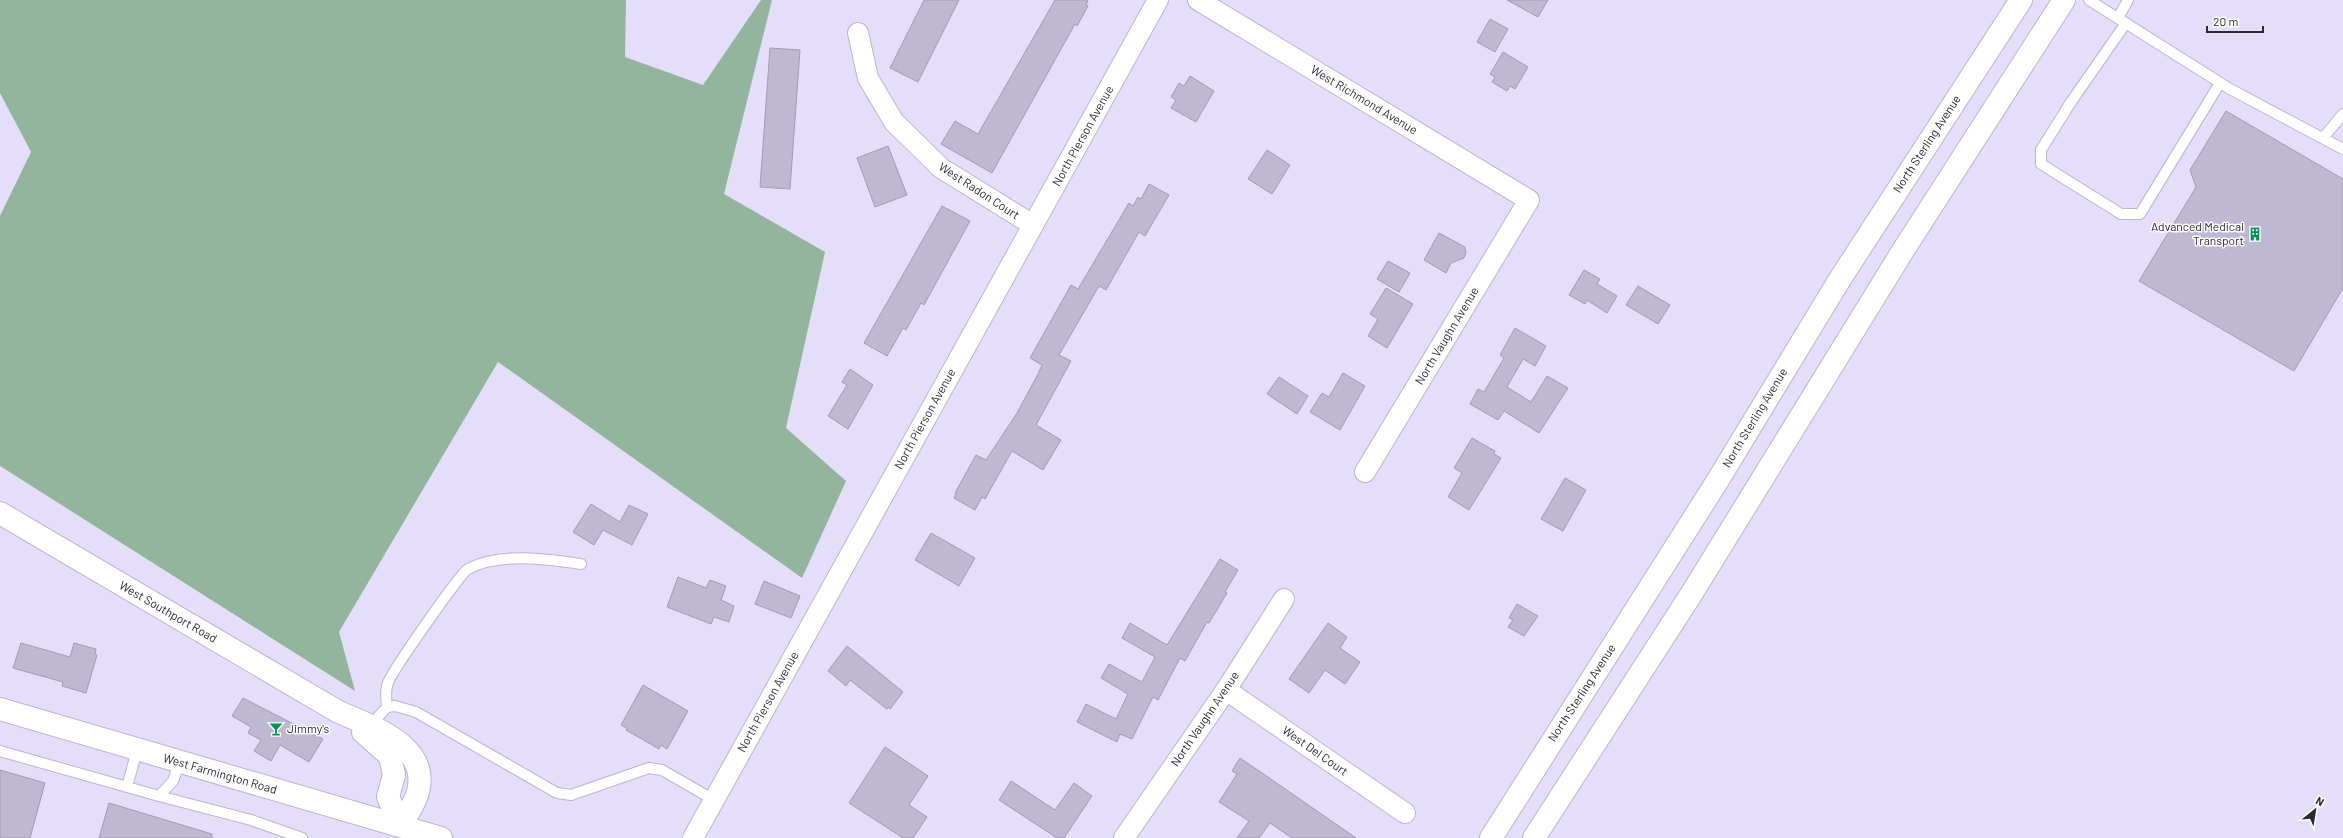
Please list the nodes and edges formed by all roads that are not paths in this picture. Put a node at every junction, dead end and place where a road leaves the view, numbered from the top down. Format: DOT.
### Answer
graph roads {
  1 [pos="1158,0"];
  2 [pos="1198,0"];
  3 [pos="2021,0"];
  4 [pos="2064,0"];
  5 [pos="2089,0"];
  6 [pos="2128,0"];
  7 [pos="2122,21"];
  8 [pos="858,33"];
  9 [pos="2220,83"];
  10 [pos="2343,114"];
  11 [pos="2323,138"];
  12 [pos="2343,149"];
  13 [pos="1529,200"];
  14 [pos="1033,225"];
  15 [pos="1365,472"];
  16 [pos="0,513"];
  17 [pos="581,564"];
  18 [pos="1284,599"];
  19 [pos="1226,690"];
  20 [pos="387,707"];
  21 [pos="0,709"];
  22 [pos="337,711"];
  23 [pos="370,726"];
  24 [pos="137,750"];
  25 [pos="0,751"];
  26 [pos="180,762"];
  27 [pos="128,787"];
  28 [pos="159,796"];
  29 [pos="714,800"];
  30 [pos="1405,813"];
  31 [pos="401,826"];
  32 [pos="302,838"];
  33 [pos="441,838"];
  34 [pos="693,838"];
  35 [pos="1124,838"];
  36 [pos="1490,838"];
  37 [pos="1534,838"];
  1 -- 14 [label="street, North Pierson Avenue"];
  2 -- 13 [label="street, West Richmond Avenue"];
  3 -- 36 [label="main road, North Sterling Avenue"];
  4 -- 37 [label="main road"];
  5 -- 7 [label="lane"];
  6 -- 7 [label="lane"];
  7 -- 9 [label="lane"];
  7 -- 9 [label="lane"];
  8 -- 14 [label="street, West Radon Court"];
  9 -- 11 [label="lane"];
  10 -- 11 [label="lane"];
  11 -- 12 [label="lane"];
  13 -- 15 [label="street, North Vaughn Avenue"];
  14 -- 29 [label="street, North Pierson Avenue"];
  16 -- 22 [label="main road, West Southport Road"];
  17 -- 20 [label="lane"];
  18 -- 19 [label="street, North Vaughn Avenue"];
  19 -- 30 [label="street, West Del Court"];
  19 -- 35 [label="street, North Vaughn Avenue"];
  20 -- 23 [label="lane"];
  20 -- 29 [label="lane"];
  21 -- 24 [label="main road, West Farmington Road"];
  22 -- 23 [label="main road, West Southport Road"];
  22 -- 31 [label="main road, West Southport Road"];
  23 -- 31 [label="main road, West Southport Road"];
  24 -- 26 [label="main road, West Farmington Road"];
  24 -- 27 [label="lane"];
  25 -- 27 [label="lane"];
  26 -- 28 [label="lane"];
  26 -- 31 [label="main road, West Farmington Road"];
  27 -- 28 [label="lane"];
  28 -- 32 [label="lane"];
  29 -- 34 [label="street, North Pierson Avenue"];
  31 -- 33 [label="main road, West Farmington Road"];
}
